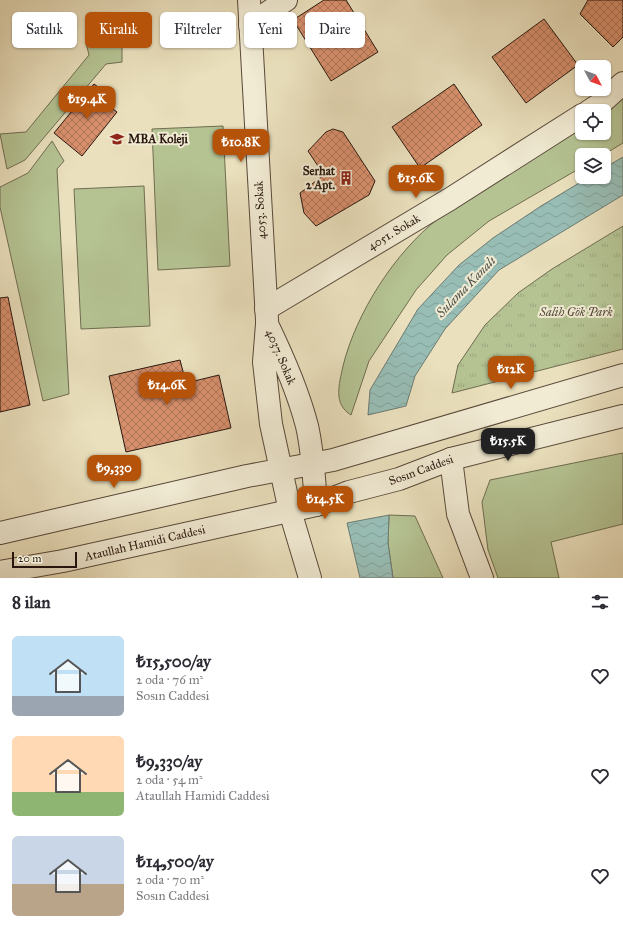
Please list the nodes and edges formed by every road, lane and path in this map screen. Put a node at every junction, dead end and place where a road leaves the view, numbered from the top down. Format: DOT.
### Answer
graph roads {
  1 [pos="249,0"];
  2 [pos="286,0"];
  3 [pos="249,12"];
  4 [pos="269,12"];
  5 [pos="251,48"];
  6 [pos="623,83"];
  7 [pos="600,104"];
  8 [pos="575,119"];
  9 [pos="266,316"];
  10 [pos="623,375"];
  11 [pos="623,416"];
  12 [pos="451,459"];
  13 [pos="313,463"];
  14 [pos="282,470"];
  15 [pos="316,505"];
  16 [pos="290,511"];
  17 [pos="0,533"];
  18 [pos="0,572"];
  19 [pos="310,578"];
  20 [pos="482,578"];
  1 -- 3 [label="street, 4053. Sokak"];
  2 -- 4 [label="street"];
  5 -- 9 [label="street, 4053. Sokak"];
  6 -- 7 [label="street"];
  8 -- 9 [label="street, 4051. Sokak"];
  9 -- 13 [label="street, 4037. Sokak"];
  9 -- 14 [label="street, 4037. Sokak"];
  10 -- 13 [label="street"];
  11 -- 12 [label="street, Sosın Caddesi"];
  12 -- 15 [label="street, Sosın Caddesi"];
  12 -- 20 [label="street"];
  13 -- 14 [label="street"];
  13 -- 15 [label="street, 4037. Sokak"];
  14 -- 16 [label="street, 4037. Sokak"];
  14 -- 17 [label="street"];
  15 -- 16 [label="street, Sosın Caddesi"];
  16 -- 18 [label="street, Ataullah Hamidi Caddesi"];
  16 -- 19 [label="street, 4037. Sokak"];
}
